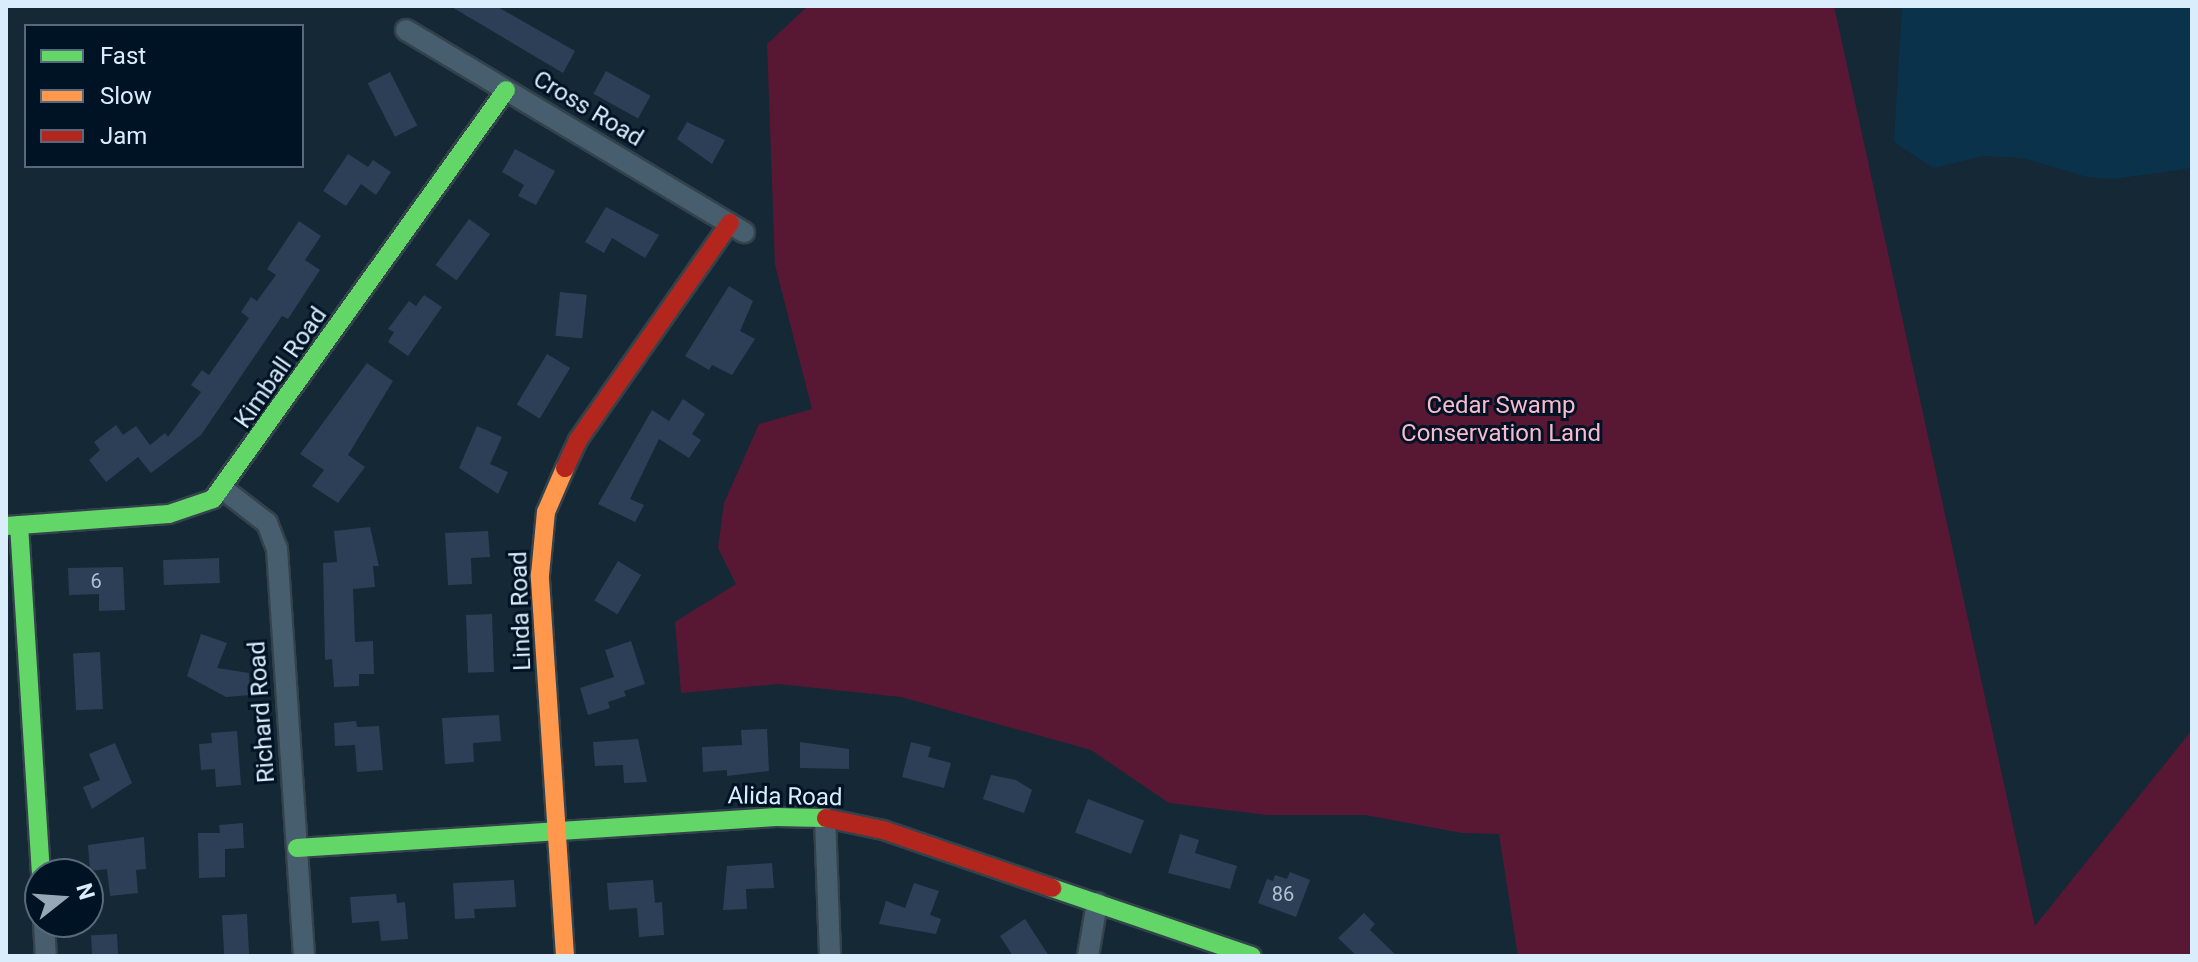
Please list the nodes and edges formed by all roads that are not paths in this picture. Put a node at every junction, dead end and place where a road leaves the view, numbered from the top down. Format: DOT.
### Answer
graph roads {
  1 [pos="406,30"];
  2 [pos="506,90"];
  3 [pos="737,228"];
  4 [pos="223,489"];
  5 [pos="12,526"];
  6 [pos="825,818"];
  7 [pos="558,830"];
  8 [pos="297,848"];
  9 [pos="40,858"];
  10 [pos="1097,903"];
  11 [pos="304,956"];
  12 [pos="565,956"];
  13 [pos="830,956"];
  14 [pos="1088,956"];
  15 [pos="1252,956"];
  1 -- 2 [label="street, Cross Road"];
  2 -- 3 [label="street, Cross Road"];
  2 -- 4 [label="street, Kimball Road"];
  3 -- 7 [label="street, Linda Road"];
  4 -- 5 [label="street, Kimball Road"];
  4 -- 8 [label="street, Richard Road"];
  5 -- 9 [label="street"];
  6 -- 7 [label="street, Alida Road"];
  6 -- 10 [label="street, Alida Road"];
  6 -- 13 [label="street"];
  7 -- 8 [label="street, Alida Road"];
  7 -- 12 [label="street, Linda Road"];
  8 -- 11 [label="street, Richard Road"];
  10 -- 14 [label="street"];
  10 -- 15 [label="street, Alida Road"];
}
